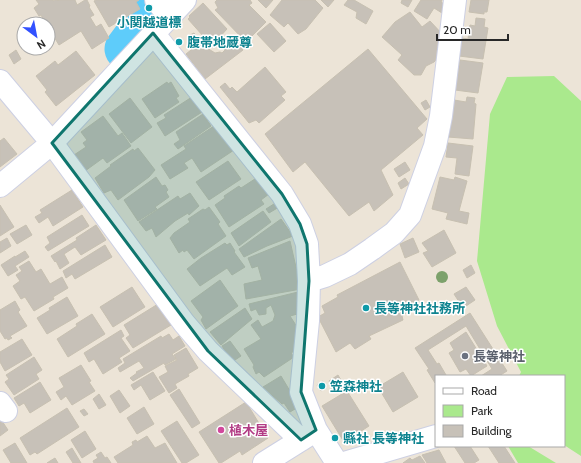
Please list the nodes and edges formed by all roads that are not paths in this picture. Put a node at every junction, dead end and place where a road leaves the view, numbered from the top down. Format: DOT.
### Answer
graph roads {
  1 [pos="185,0"];
  2 [pos="455,0"];
  3 [pos="161,7"];
  4 [pos="153,33"];
  5 [pos="0,81"];
  6 [pos="52,143"];
  7 [pos="0,186"];
  8 [pos="309,281"];
  9 [pos="308,435"];
  10 [pos="435,436"];
  11 [pos="264,463"];
  12 [pos="337,463"];
  13 [pos="344,463"];
  1 -- 3 [label="street"];
  2 -- 8 [label="street"];
  3 -- 4 [label="street"];
  4 -- 6 [label="street"];
  4 -- 8 [label="street"];
  5 -- 6 [label="street"];
  6 -- 7 [label="street"];
  6 -- 9 [label="street"];
  8 -- 9 [label="street"];
  9 -- 11 [label="street"];
  9 -- 12 [label="street"];
  10 -- 13 [label="street"];
}
